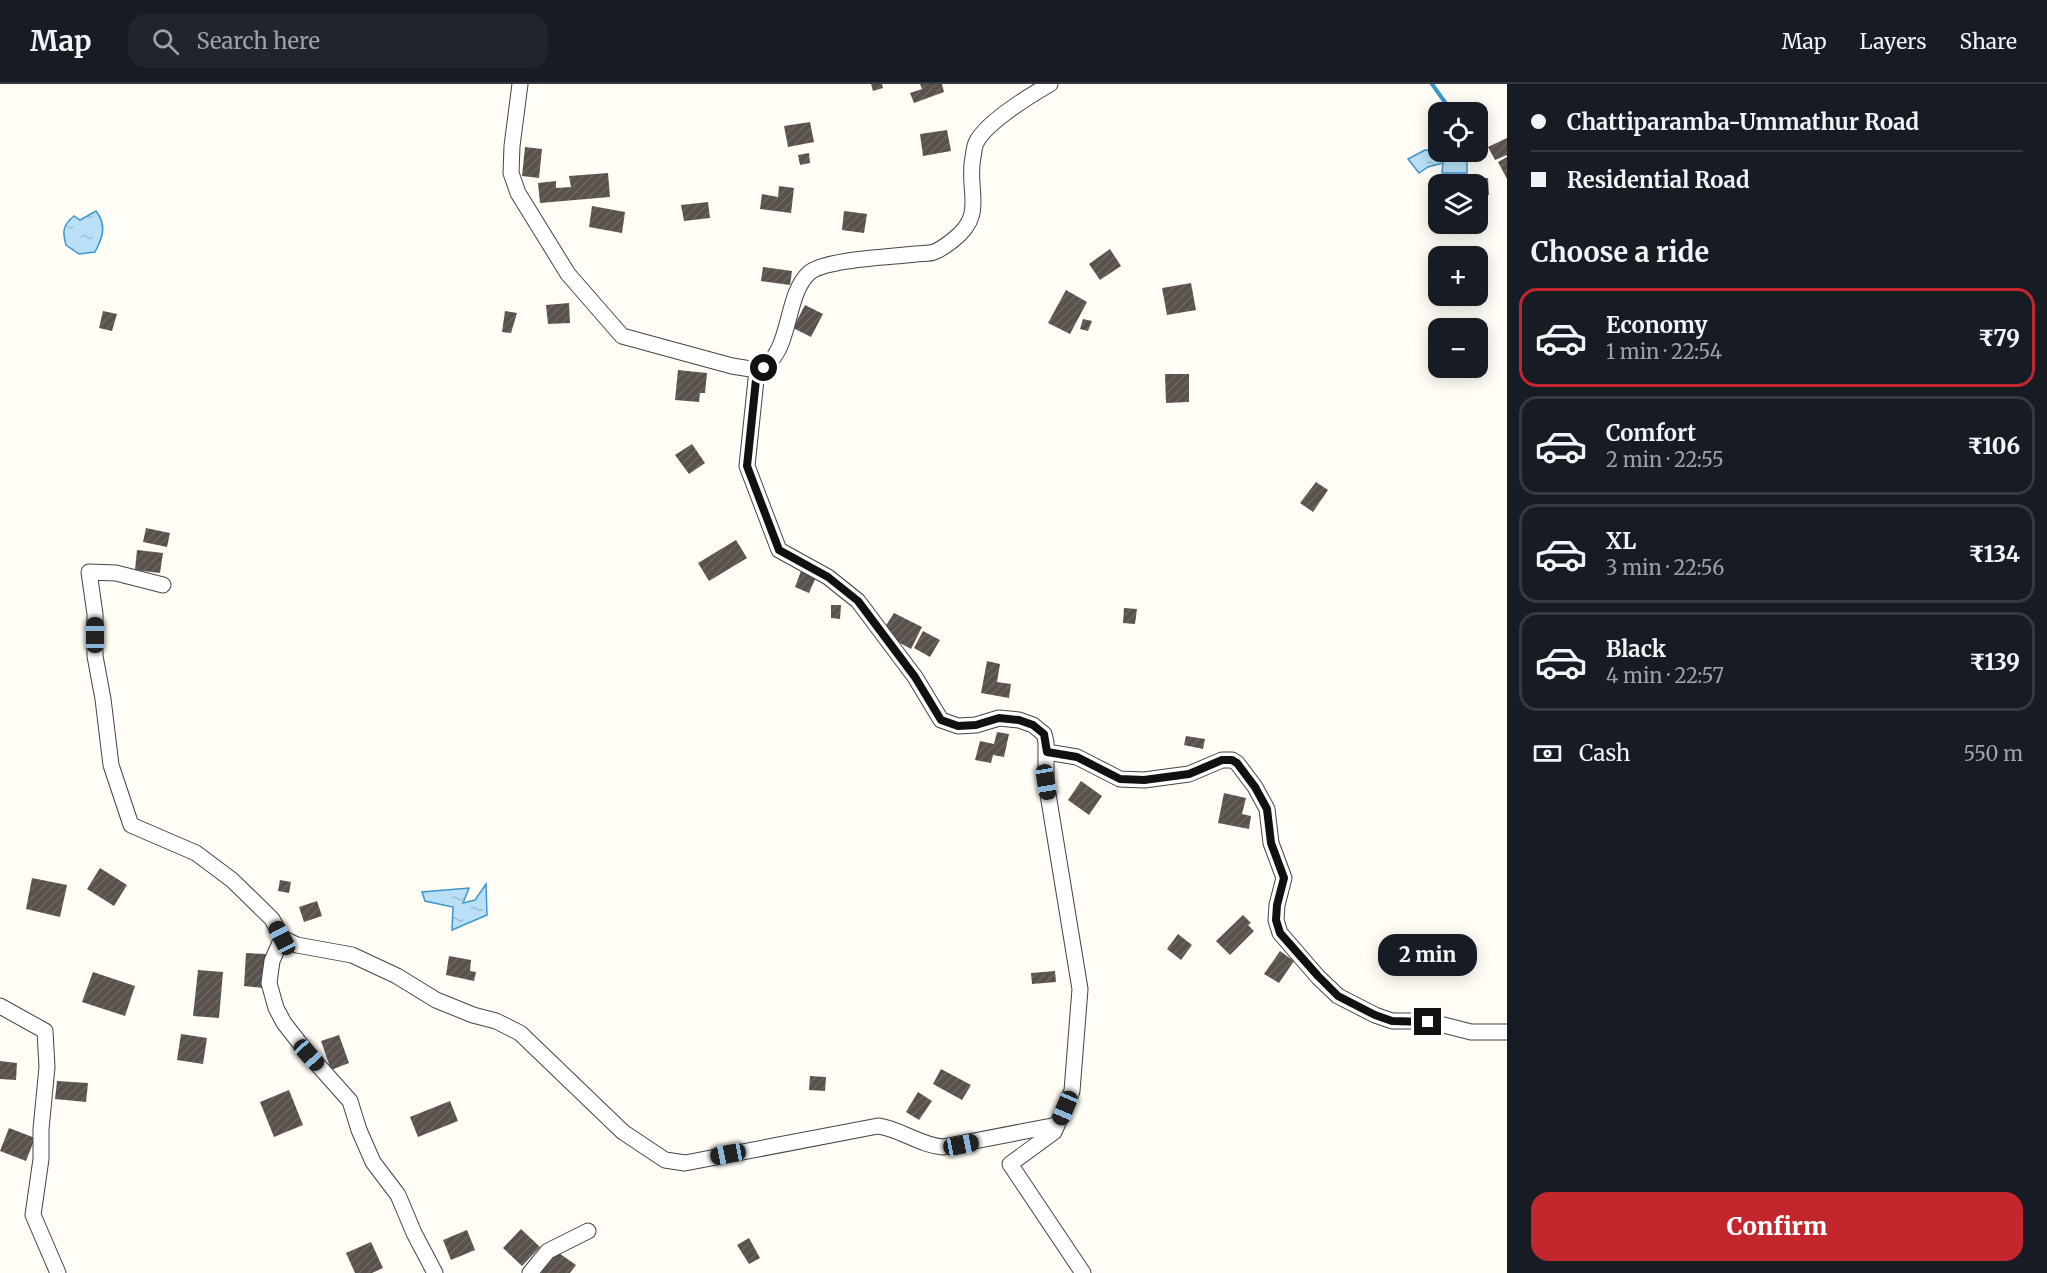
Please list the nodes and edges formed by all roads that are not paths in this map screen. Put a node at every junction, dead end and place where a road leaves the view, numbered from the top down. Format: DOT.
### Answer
graph roads {
  1 [pos="520,84"];
  2 [pos="1050,84"];
  3 [pos="757,370"];
  4 [pos="162,585"];
  5 [pos="1047,752"];
  6 [pos="282,938"];
  7 [pos="0,1006"];
  8 [pos="1507,1032"];
  9 [pos="1057,1125"];
  10 [pos="588,1231"];
  11 [pos="58,1273"];
  12 [pos="435,1273"];
  13 [pos="530,1273"];
  14 [pos="1083,1273"];
  1 -- 3 [label="street"];
  2 -- 3 [label="street"];
  3 -- 5 [label="street"];
  4 -- 6 [label="street"];
  5 -- 8 [label="street"];
  5 -- 9 [label="street"];
  6 -- 9 [label="street"];
  6 -- 12 [label="street"];
  7 -- 11 [label="street"];
  9 -- 14 [label="street"];
  10 -- 13 [label="street"];
}
